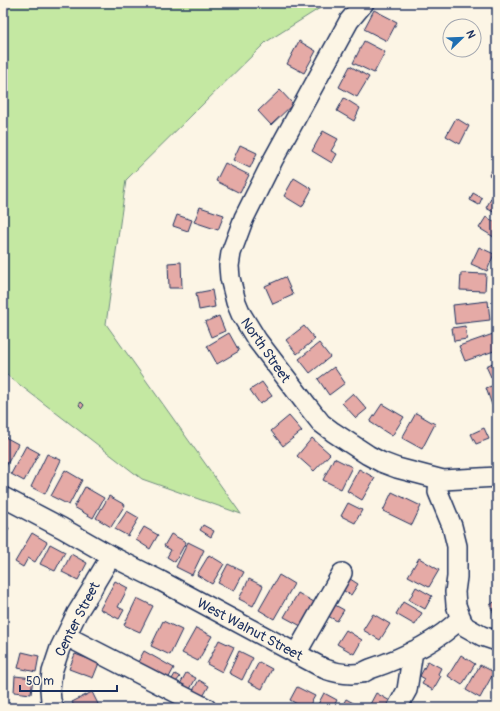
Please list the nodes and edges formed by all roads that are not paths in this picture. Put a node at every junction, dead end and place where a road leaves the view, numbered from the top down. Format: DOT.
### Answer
graph roads {
  1 [pos="364,3"];
  2 [pos="497,477"];
  3 [pos="439,479"];
  4 [pos="3,497"];
  5 [pos="111,556"];
  6 [pos="342,574"];
  7 [pos="461,618"];
  8 [pos="66,636"];
  9 [pos="497,641"];
  10 [pos="414,651"];
  11 [pos="296,654"];
  12 [pos="54,708"];
  13 [pos="206,708"];
  14 [pos="397,708"];
  1 -- 3 [label="street, North Street"];
  2 -- 3 [label="street, North Street"];
  3 -- 7 [label="street"];
  4 -- 5 [label="street, West Walnut Street"];
  5 -- 8 [label="street, Center Street"];
  5 -- 11 [label="street, West Walnut Street"];
  6 -- 11 [label="street"];
  7 -- 9 [label="street"];
  7 -- 10 [label="street, West Walnut Street"];
  8 -- 12 [label="street, Center Street"];
  8 -- 13 [label="street"];
  10 -- 11 [label="street, West Walnut Street"];
  10 -- 14 [label="street"];
}
